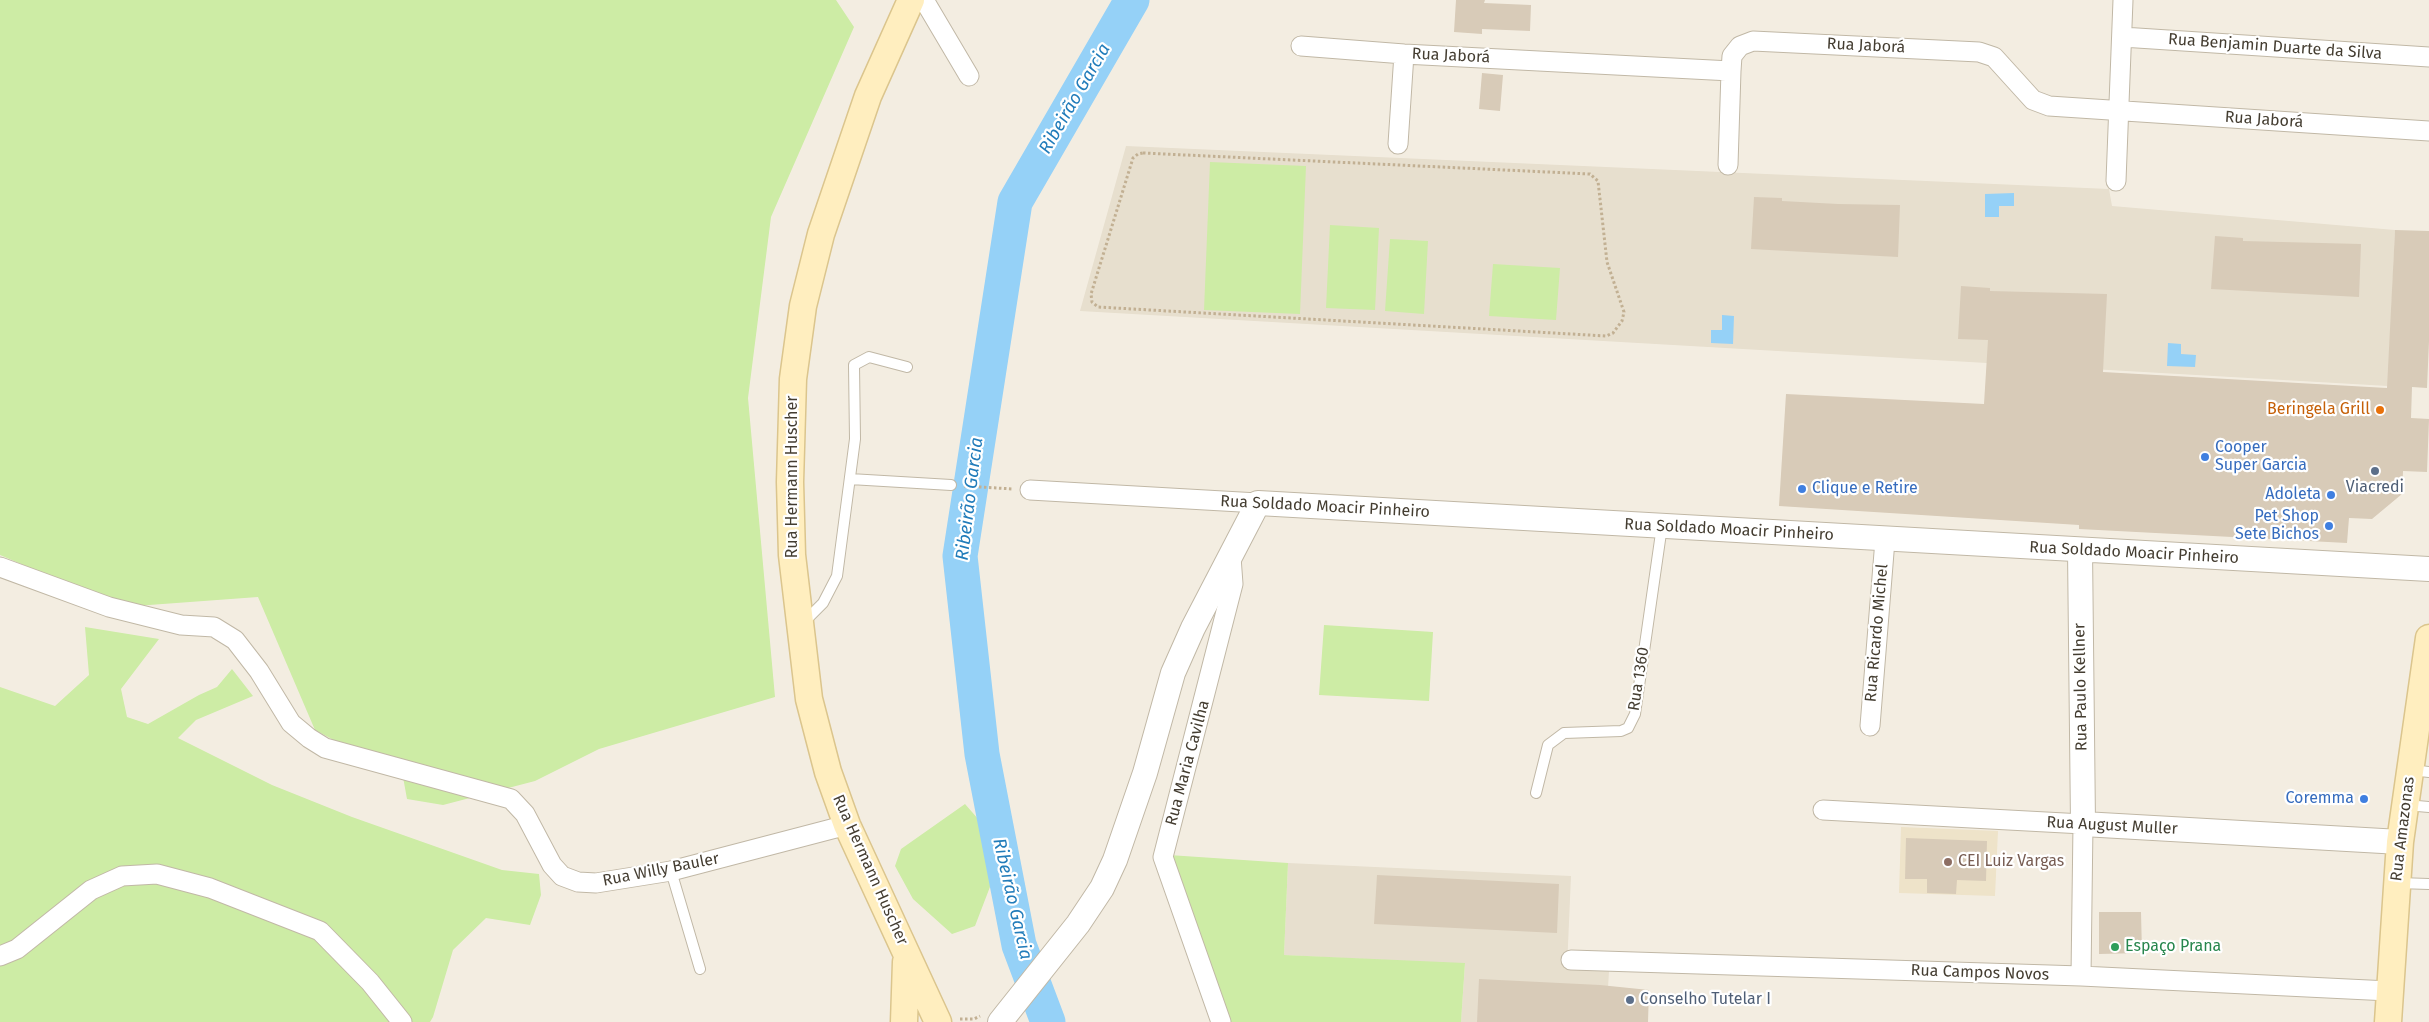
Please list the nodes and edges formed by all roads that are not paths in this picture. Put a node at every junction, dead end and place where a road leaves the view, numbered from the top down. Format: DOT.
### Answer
graph roads {
  1 [pos="911,0"];
  2 [pos="924,0"];
  3 [pos="2123,0"];
  4 [pos="2122,37"];
  5 [pos="1301,46"];
  6 [pos="1404,54"];
  7 [pos="2429,57"];
  8 [pos="1731,71"];
  9 [pos="969,76"];
  10 [pos="2120,110"];
  11 [pos="2429,131"];
  12 [pos="1398,144"];
  13 [pos="1728,165"];
  14 [pos="2116,181"];
  15 [pos="906,367"];
  16 [pos="850,479"];
  17 [pos="951,485"];
  18 [pos="1030,490"];
  19 [pos="1258,503"];
  20 [pos="1662,526"];
  21 [pos="1885,540"];
  22 [pos="2080,550"];
  23 [pos="1231,557"];
  24 [pos="0,567"];
  25 [pos="2429,569"];
  26 [pos="800,626"];
  27 [pos="2428,653"];
  28 [pos="1870,726"];
  29 [pos="2420,771"];
  30 [pos="1536,793"];
  31 [pos="2417,806"];
  32 [pos="1823,810"];
  33 [pos="2083,824"];
  34 [pos="847,825"];
  35 [pos="2400,842"];
  36 [pos="671,871"];
  37 [pos="2397,883"];
  38 [pos="2429,884"];
  39 [pos="906,954"];
  40 [pos="0,956"];
  41 [pos="1571,960"];
  42 [pos="700,969"];
  43 [pos="2082,976"];
  44 [pos="2389,991"];
  45 [pos="1006,1015"];
  46 [pos="402,1022"];
  47 [pos="904,1022"];
  48 [pos="938,1022"];
  49 [pos="1221,1022"];
  50 [pos="2388,1022"];
  1 -- 26 [label="main road, Rua Hermann Huscher"];
  2 -- 9 [label="street"];
  3 -- 4 [label="street"];
  4 -- 7 [label="street, Rua Benjamin Duarte da Silva"];
  4 -- 10 [label="street"];
  5 -- 6 [label="street, Rua Jaborá"];
  6 -- 8 [label="street, Rua Jaborá"];
  6 -- 12 [label="street"];
  8 -- 10 [label="street, Rua Jaborá"];
  8 -- 13 [label="street"];
  10 -- 11 [label="street, Rua Jaborá"];
  10 -- 14 [label="street"];
  15 -- 16 [label="lane"];
  16 -- 17 [label="lane"];
  16 -- 26 [label="lane"];
  18 -- 19 [label="street, Rua Soldado Moacir Pinheiro"];
  19 -- 20 [label="street, Rua Soldado Moacir Pinheiro"];
  19 -- 23 [label="street"];
  20 -- 21 [label="street, Rua Soldado Moacir Pinheiro"];
  20 -- 30 [label="lane, Rua 1360"];
  21 -- 22 [label="street, Rua Soldado Moacir Pinheiro"];
  21 -- 28 [label="street, Rua Ricardo Michel"];
  22 -- 25 [label="street, Rua Soldado Moacir Pinheiro"];
  22 -- 33 [label="street, Rua Paulo Kellner"];
  23 -- 45 [label="street"];
  23 -- 49 [label="street, Rua Maria Cavilha"];
  24 -- 36 [label="street, Rua Willy Bauler"];
  26 -- 34 [label="main road, Rua Hermann Huscher"];
  27 -- 29 [label="main road, Rua Amazonas"];
  29 -- 31 [label="main road, Rua Amazonas"];
  31 -- 35 [label="main road, Rua Amazonas"];
  32 -- 33 [label="street, Rua August Muller"];
  33 -- 35 [label="street, Rua August Muller"];
  33 -- 43 [label="street"];
  34 -- 36 [label="street, Rua Willy Bauler"];
  34 -- 39 [label="main road, Rua Hermann Huscher"];
  35 -- 37 [label="main road, Rua Amazonas"];
  36 -- 42 [label="lane"];
  37 -- 38 [label="lane"];
  37 -- 44 [label="main road, Rua Amazonas"];
  39 -- 47 [label="main road, Rua Hermann Huscher"];
  39 -- 48 [label="main road, Rua Hermann Huscher"];
  40 -- 46 [label="street"];
  41 -- 43 [label="street, Rua Campos Novos"];
  43 -- 44 [label="street, Rua Campos Novos"];
  44 -- 50 [label="main road, Rua Amazonas"];
}
